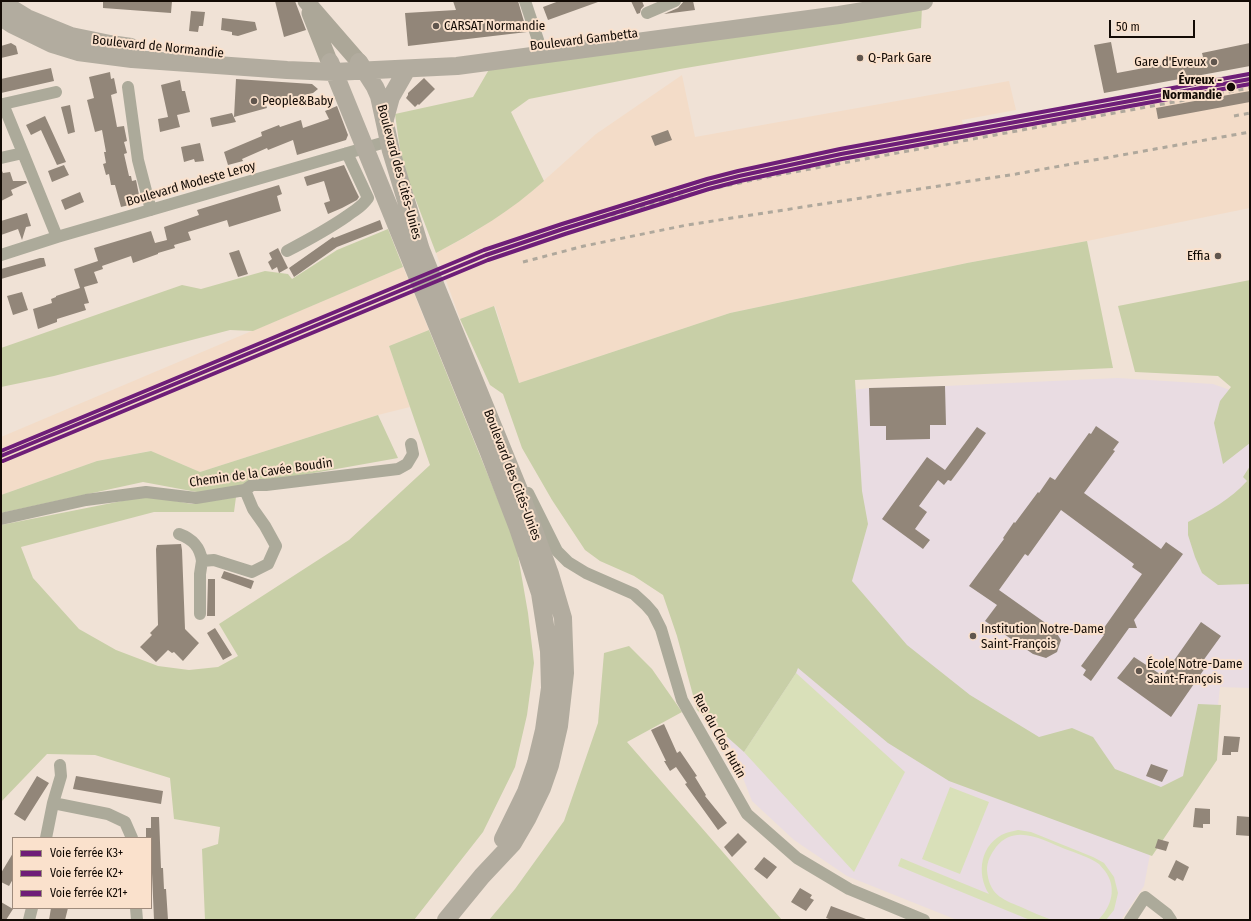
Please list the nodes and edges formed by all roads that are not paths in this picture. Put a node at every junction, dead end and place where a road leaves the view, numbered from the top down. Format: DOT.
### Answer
graph roads {
  1 [pos="306,1"];
  2 [pos="525,1"];
  3 [pos="675,1"];
  4 [pos="868,1"];
  5 [pos="924,1"];
  6 [pos="1,2"];
  7 [pos="647,13"];
  8 [pos="1,17"];
  9 [pos="540,46"];
  10 [pos="293,65"];
  11 [pos="362,66"];
  12 [pos="407,69"];
  13 [pos="335,73"];
  14 [pos="128,87"];
  15 [pos="56,92"];
  16 [pos="2,104"];
  17 [pos="385,119"];
  18 [pos="389,141"];
  19 [pos="365,148"];
  20 [pos="23,153"];
  21 [pos="347,153"];
  22 [pos="1,158"];
  23 [pos="151,210"];
  24 [pos="57,237"];
  25 [pos="287,251"];
  26 [pos="1,255"];
  27 [pos="488,414"];
  28 [pos="411,444"];
  29 [pos="245,490"];
  30 [pos="1,519"];
  31 [pos="179,534"];
  32 [pos="202,561"];
  33 [pos="200,614"];
  34 [pos="60,765"];
  35 [pos="54,803"];
  36 [pos="46,837"];
  37 [pos="132,837"];
  38 [pos="482,876"];
  39 [pos="32,909"];
  40 [pos="136,909"];
  41 [pos="29,920"];
  42 [pos="137,920"];
  43 [pos="446,920"];
  44 [pos="924,920"];
  45 [pos="1130,920"];
  46 [pos="1172,920"];
  1 -- 11 [label="main road"];
  1 -- 13 [label="main road"];
  2 -- 9 [label="street"];
  3 -- 7 [label="street"];
  4 -- 9 [label="main road, Boulevard Gambetta"];
  5 -- 12 [label="main road"];
  6 -- 10 [label="main road, Boulevard de Normandie"];
  8 -- 10 [label="main road, Boulevard de Normandie"];
  9 -- 11 [label="main road, Boulevard Gambetta"];
  10 -- 13 [label="main road"];
  10 -- 13 [label="main road"];
  11 -- 12 [label="main road"];
  11 -- 13 [label="main road"];
  11 -- 17 [label="main road, Boulevard des Cités-Unies"];
  12 -- 17 [label="main road"];
  13 -- 19 [label="main road, Boulevard des Cités-Unies"];
  14 -- 23 [label="street"];
  15 -- 16 [label="street"];
  16 -- 20 [label="street"];
  17 -- 18 [label="main road, Boulevard des Cités-Unies"];
  18 -- 19 [label="street, Boulevard Modeste Leroy"];
  18 -- 27 [label="main road, Boulevard des Cités-Unies"];
  19 -- 21 [label="street, Boulevard Modeste Leroy"];
  19 -- 38 [label="main road, Boulevard des Cités-Unies"];
  20 -- 22 [label="street"];
  20 -- 24 [label="street"];
  21 -- 23 [label="street, Boulevard Modeste Leroy"];
  21 -- 25 [label="street"];
  23 -- 24 [label="street, Boulevard Modeste Leroy"];
  24 -- 26 [label="street, Boulevard Modeste Leroy"];
  27 -- 38 [label="main road, Boulevard des Cités-Unies"];
  27 -- 44 [label="street, Rue du Clos Hutin"];
  28 -- 29 [label="street, Chemin de la Cavée Boudin"];
  29 -- 30 [label="street, Chemin de la Cavée Boudin"];
  29 -- 32 [label="street"];
  31 -- 32 [label="street"];
  32 -- 33 [label="street"];
  34 -- 35 [label="street"];
  35 -- 36 [label="street"];
  35 -- 37 [label="street"];
  38 -- 43 [label="main road, Boulevard des Cités-Unies"];
  39 -- 41 [label="street"];
  40 -- 42 [label="street"];
  45 -- 46 [label="street"];
}
